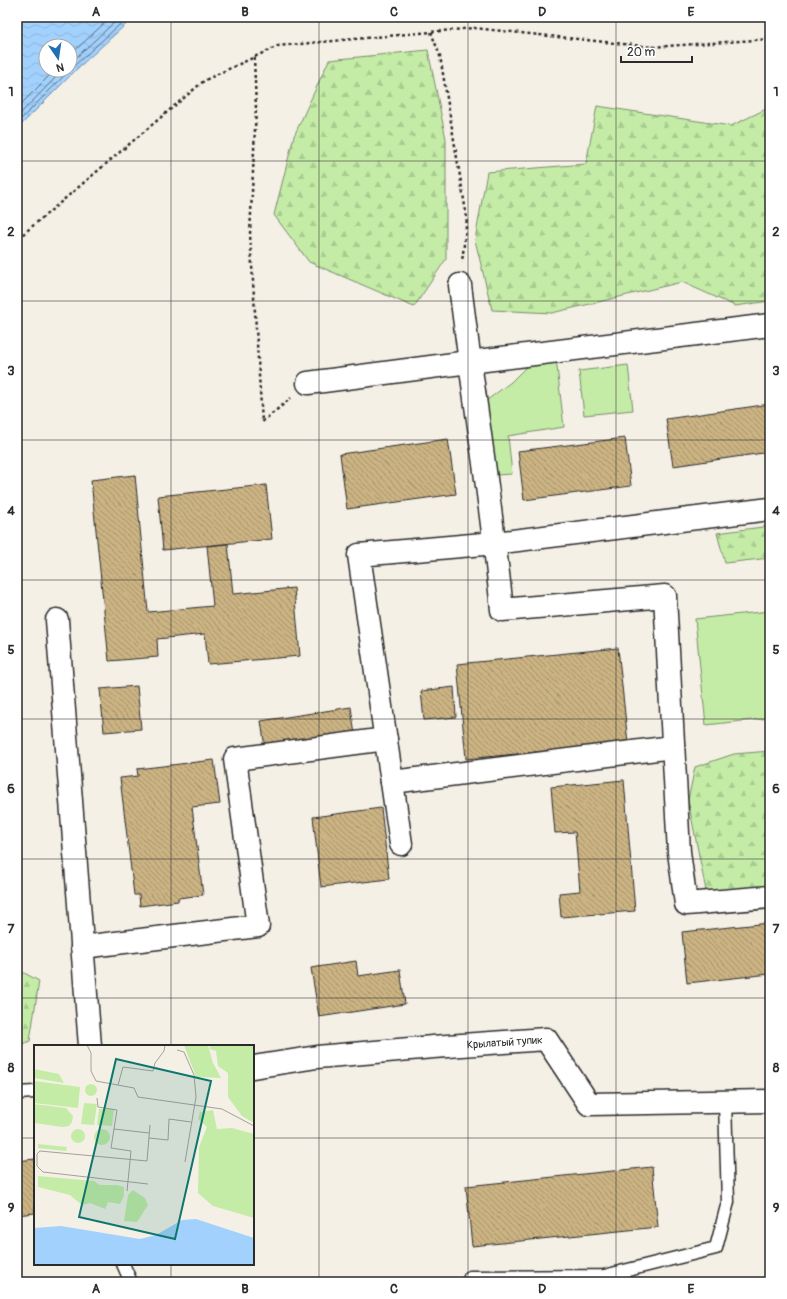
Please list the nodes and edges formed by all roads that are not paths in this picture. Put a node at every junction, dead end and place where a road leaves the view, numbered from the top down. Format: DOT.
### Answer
graph roads {
  1 [pos="460,285"];
  2 [pos="770,325"];
  3 [pos="469,362"];
  4 [pos="308,383"];
  5 [pos="770,509"];
  6 [pos="495,543"];
  7 [pos="57,620"];
  8 [pos="386,739"];
  9 [pos="673,747"];
  10 [pos="392,782"];
  11 [pos="401,844"];
  12 [pos="770,897"];
  13 [pos="82,947"];
  14 [pos="90,1045"];
  15 [pos="254,1067"];
  16 [pos="34,1092"];
  17 [pos="17,1093"];
  18 [pos="770,1101"];
  19 [pos="725,1102"];
  20 [pos="124,1265"];
  21 [pos="132,1282"];
  22 [pos="471,1282"];
  1 -- 3 [label="street"];
  2 -- 3 [label="street"];
  3 -- 4 [label="street"];
  3 -- 6 [label="street"];
  5 -- 6 [label="street"];
  6 -- 8 [label="street"];
  6 -- 9 [label="street"];
  7 -- 13 [label="street"];
  8 -- 10 [label="street"];
  8 -- 13 [label="street"];
  9 -- 10 [label="street"];
  9 -- 12 [label="street"];
  10 -- 11 [label="street"];
  13 -- 14 [label="street"];
  15 -- 19 [label="street, Крылатый тупик"];
  16 -- 17 [label="lane"];
  18 -- 19 [label="street, Крылатый тупик"];
  19 -- 22 [label="lane"];
  20 -- 21 [label="lane"];
}
